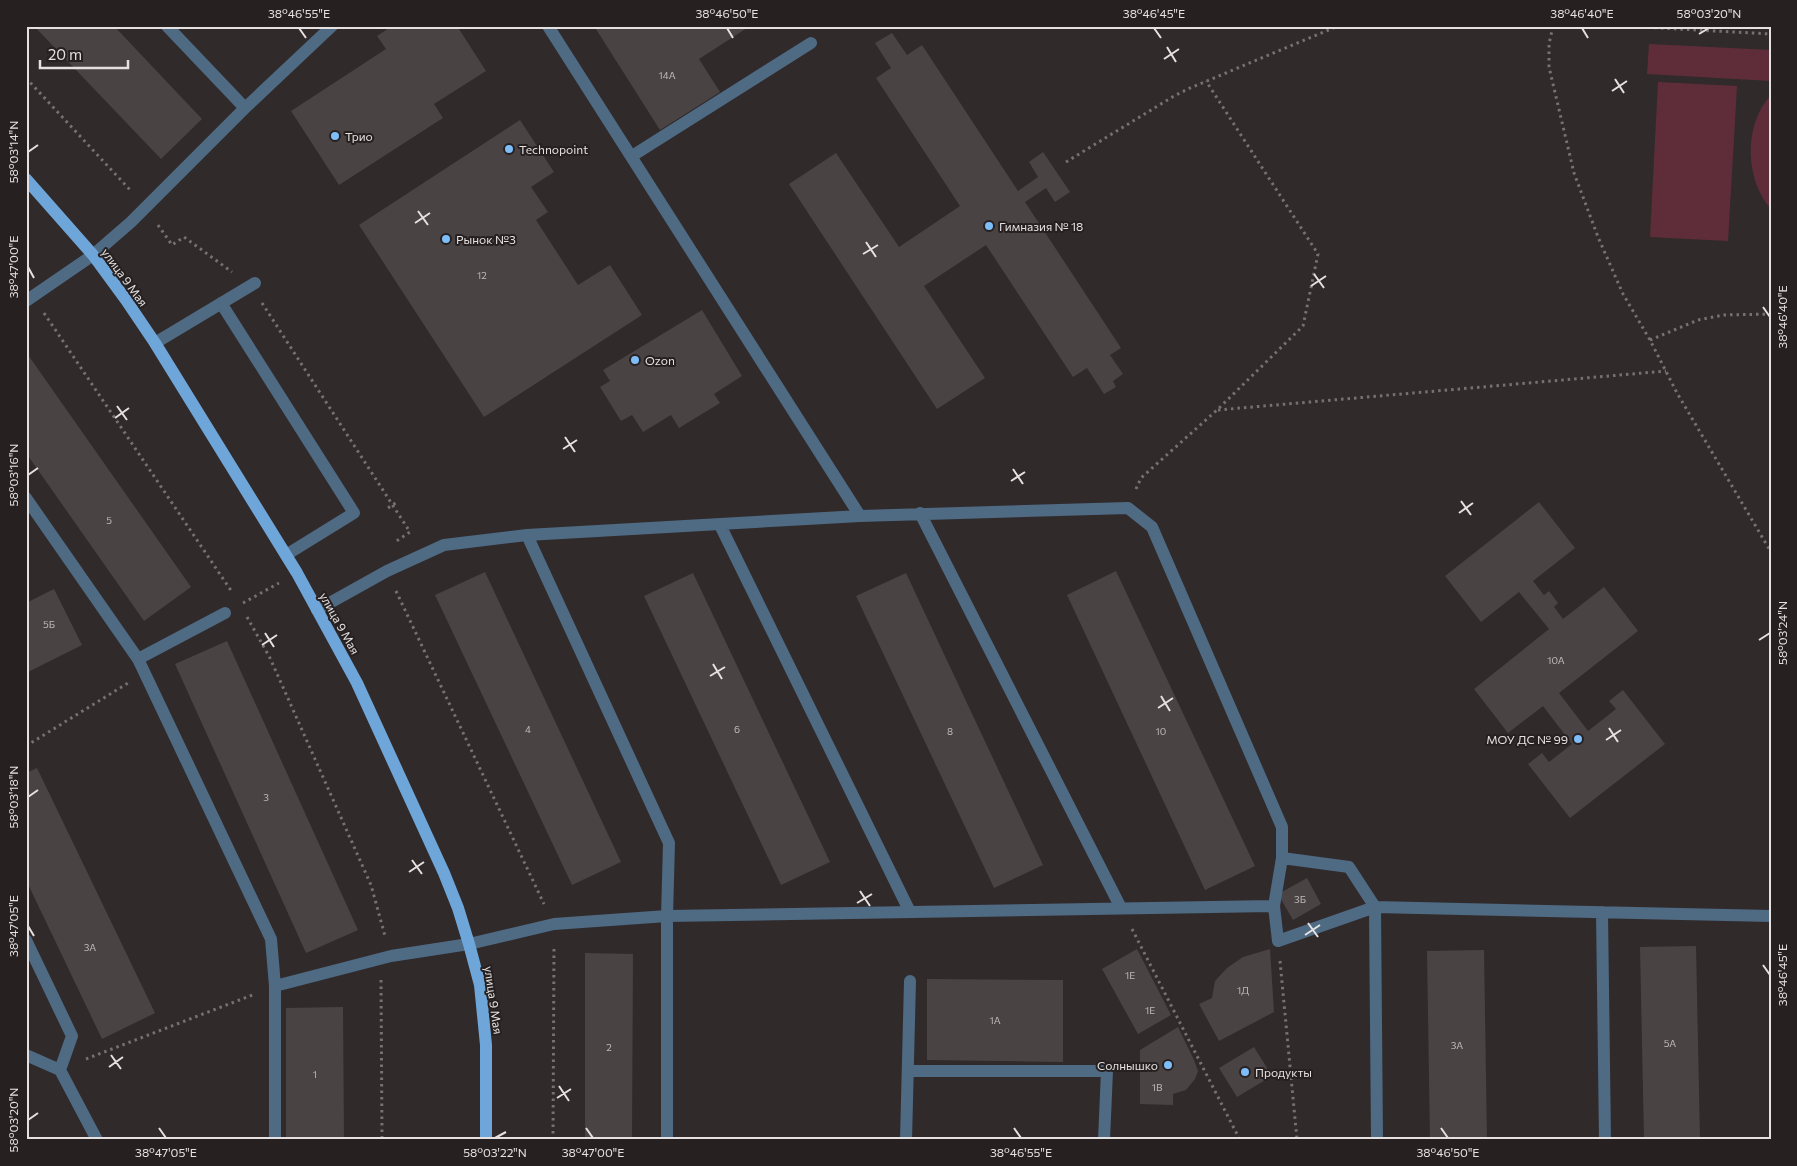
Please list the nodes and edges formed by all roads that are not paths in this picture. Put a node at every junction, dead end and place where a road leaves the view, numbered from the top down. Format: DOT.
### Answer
graph roads {
  1 [pos="167,26"];
  2 [pos="332,26"];
  3 [pos="548,26"];
  4 [pos="811,43"];
  5 [pos="246,108"];
  6 [pos="632,156"];
  7 [pos="26,179"];
  8 [pos="92,255"];
  9 [pos="255,283"];
  10 [pos="26,301"];
  11 [pos="221,303"];
  12 [pos="155,343"];
  13 [pos="26,498"];
  14 [pos="920,513"];
  15 [pos="860,516"];
  16 [pos="720,525"];
  17 [pos="526,535"];
  18 [pos="286,554"];
  19 [pos="317,610"];
  20 [pos="225,613"];
  21 [pos="138,659"];
  22 [pos="1282,858"];
  23 [pos="1274,906"];
  24 [pos="1375,907"];
  25 [pos="1121,908"];
  26 [pos="910,912"];
  27 [pos="1602,912"];
  28 [pos="666,916"];
  29 [pos="1771,916"];
  30 [pos="26,940"];
  31 [pos="469,944"];
  32 [pos="910,981"];
  33 [pos="275,986"];
  34 [pos="26,1055"];
  35 [pos="60,1070"];
  36 [pos="908,1071"];
  37 [pos="96,1140"];
  38 [pos="275,1140"];
  39 [pos="486,1140"];
  40 [pos="667,1140"];
  41 [pos="906,1140"];
  42 [pos="1104,1140"];
  43 [pos="1377,1140"];
  44 [pos="1605,1140"];
  1 -- 5 [label="lane"];
  2 -- 5 [label="lane"];
  3 -- 6 [label="lane"];
  4 -- 6 [label="lane"];
  5 -- 8 [label="lane"];
  6 -- 15 [label="lane"];
  7 -- 8 [label="main road, улица 9 Мая"];
  8 -- 10 [label="lane"];
  8 -- 12 [label="main road, улица 9 Мая"];
  9 -- 11 [label="lane"];
  11 -- 12 [label="lane"];
  11 -- 18 [label="lane"];
  12 -- 18 [label="main road, улица 9 Мая"];
  13 -- 21 [label="lane"];
  14 -- 15 [label="lane"];
  14 -- 22 [label="lane"];
  14 -- 25 [label="lane"];
  15 -- 16 [label="lane"];
  16 -- 17 [label="lane"];
  16 -- 26 [label="lane"];
  17 -- 19 [label="lane"];
  17 -- 28 [label="lane"];
  18 -- 19 [label="main road, улица 9 Мая"];
  19 -- 31 [label="main road, улица 9 Мая"];
  20 -- 21 [label="lane"];
  21 -- 33 [label="lane"];
  22 -- 23 [label="lane"];
  22 -- 24 [label="lane"];
  23 -- 24 [label="lane"];
  23 -- 25 [label="lane"];
  24 -- 27 [label="lane"];
  24 -- 43 [label="lane"];
  25 -- 26 [label="lane"];
  26 -- 28 [label="lane"];
  27 -- 29 [label="lane"];
  27 -- 44 [label="lane"];
  28 -- 31 [label="lane"];
  28 -- 40 [label="lane"];
  30 -- 35 [label="lane"];
  31 -- 33 [label="lane"];
  31 -- 39 [label="main road, улица 9 Мая"];
  32 -- 36 [label="lane"];
  33 -- 38 [label="lane"];
  34 -- 35 [label="lane"];
  35 -- 37 [label="lane"];
  36 -- 41 [label="lane"];
  36 -- 42 [label="lane"];
}
